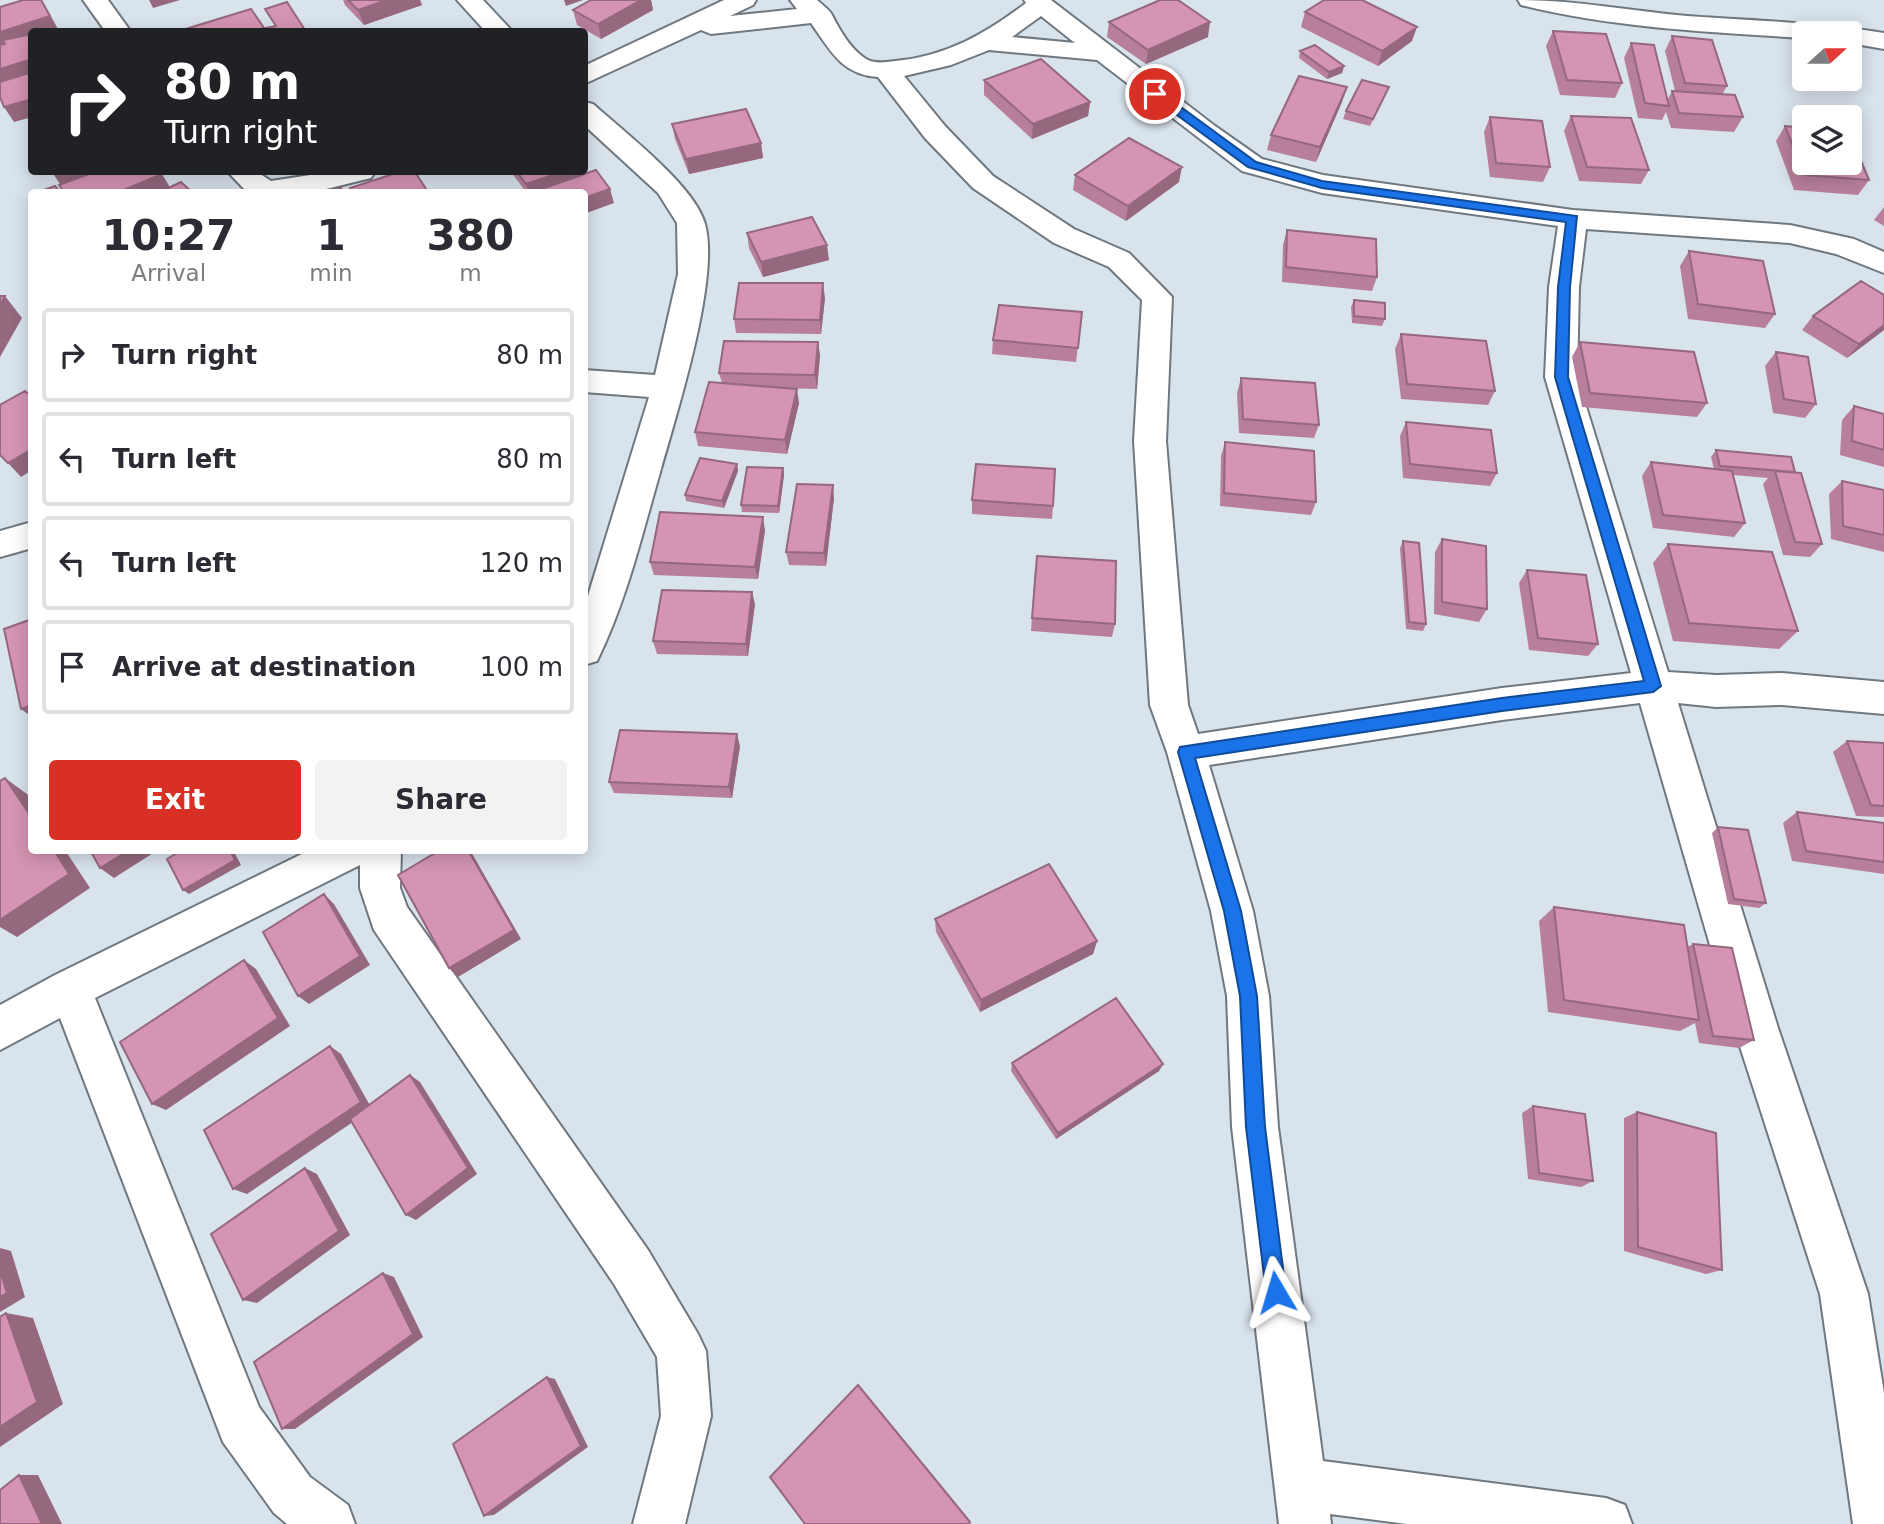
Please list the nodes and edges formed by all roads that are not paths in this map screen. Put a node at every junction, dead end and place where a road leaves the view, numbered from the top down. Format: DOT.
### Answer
graph roads {
  1 [pos="95,0"];
  2 [pos="469,0"];
  3 [pos="744,0"];
  4 [pos="1530,0"];
  5 [pos="1038,2"];
  6 [pos="811,8"];
  7 [pos="116,28"];
  8 [pos="497,28"];
  9 [pos="684,29"];
  10 [pos="1792,30"];
  11 [pos="1862,37"];
  12 [pos="1884,41"];
  13 [pos="986,42"];
  14 [pos="1104,54"];
  15 [pos="886,70"];
  16 [pos="588,74"];
  17 [pos="588,114"];
  18 [pos="244,175"];
  19 [pos="347,175"];
  20 [pos="263,189"];
  21 [pos="280,189"];
  22 [pos="1573,219"];
  23 [pos="1884,263"];
  24 [pos="588,381"];
  25 [pos="668,387"];
  26 [pos="28,536"];
  27 [pos="0,544"];
  28 [pos="588,641"];
  29 [pos="1653,686"];
  30 [pos="1884,698"];
  31 [pos="1186,752"];
  32 [pos="343,854"];
  33 [pos="381,854"];
  34 [pos="70,989"];
  35 [pos="0,1029"];
  36 [pos="1302,1504"];
  37 [pos="329,1524"];
  38 [pos="659,1524"];
  39 [pos="1606,1524"];
  40 [pos="1879,1524"];
  1 -- 7 [label="street"];
  2 -- 8 [label="street"];
  3 -- 9 [label="street"];
  4 -- 10 [label="street"];
  5 -- 13 [label="street"];
  5 -- 14 [label="street"];
  6 -- 9 [label="street"];
  6 -- 15 [label="street"];
  9 -- 16 [label="street"];
  11 -- 12 [label="street"];
  13 -- 14 [label="street"];
  13 -- 15 [label="street"];
  14 -- 22 [label="street"];
  15 -- 31 [label="street"];
  17 -- 25 [label="street"];
  18 -- 20 [label="street"];
  19 -- 21 [label="street"];
  22 -- 23 [label="street"];
  22 -- 29 [label="street"];
  24 -- 25 [label="street"];
  25 -- 28 [label="street"];
  26 -- 27 [label="street"];
  29 -- 30 [label="street"];
  29 -- 31 [label="street"];
  29 -- 40 [label="street"];
  31 -- 36 [label="street"];
  32 -- 34 [label="street"];
  33 -- 38 [label="street"];
  34 -- 35 [label="street"];
  34 -- 37 [label="street"];
  36 -- 39 [label="street"];
}
